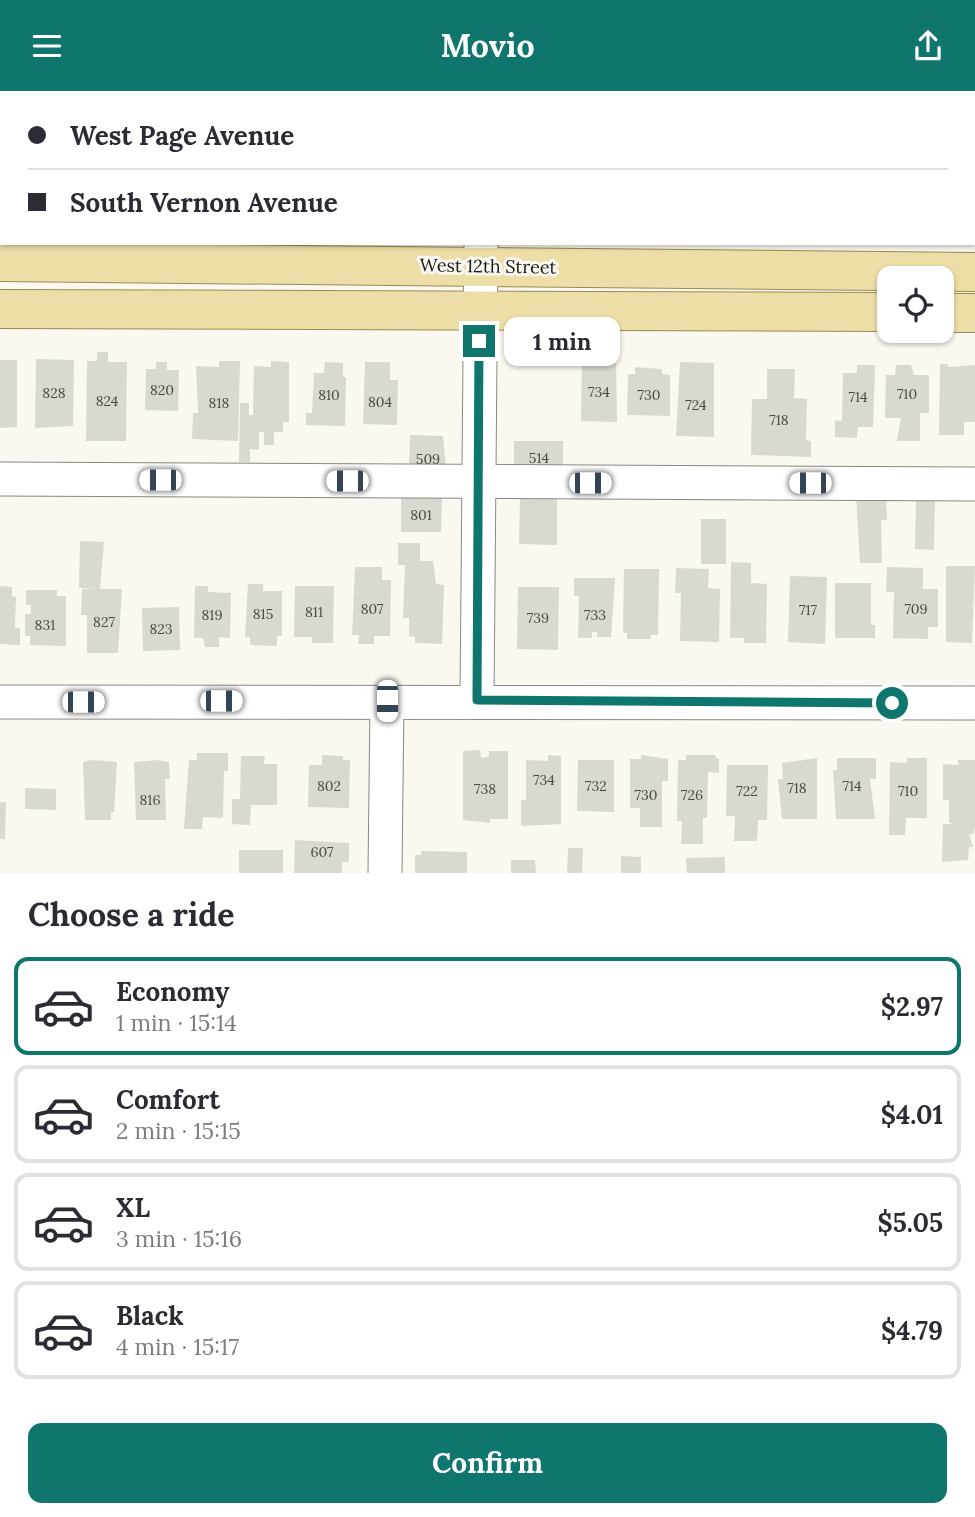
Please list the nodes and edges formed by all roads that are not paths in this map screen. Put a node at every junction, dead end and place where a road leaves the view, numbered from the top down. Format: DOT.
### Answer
graph roads {
  1 [pos="481,255"];
  2 [pos="0,262"];
  3 [pos="975,272"];
  4 [pos="0,309"];
  5 [pos="480,310"];
  6 [pos="877,312"];
  7 [pos="954,313"];
  8 [pos="975,313"];
  9 [pos="0,479"];
  10 [pos="480,482"];
  11 [pos="975,484"];
  12 [pos="477,700"];
  13 [pos="387,701"];
  14 [pos="0,702"];
  15 [pos="975,703"];
  16 [pos="385,873"];
  1 -- 2 [label="main road, West 12th Street"];
  1 -- 3 [label="main road, West 12th Street"];
  1 -- 5 [label="street"];
  4 -- 5 [label="main road"];
  5 -- 6 [label="main road"];
  5 -- 10 [label="street"];
  7 -- 8 [label="main road"];
  9 -- 10 [label="street"];
  10 -- 11 [label="street"];
  10 -- 12 [label="street"];
  12 -- 13 [label="street"];
  12 -- 15 [label="street"];
  13 -- 14 [label="street"];
  13 -- 16 [label="street"];
}
